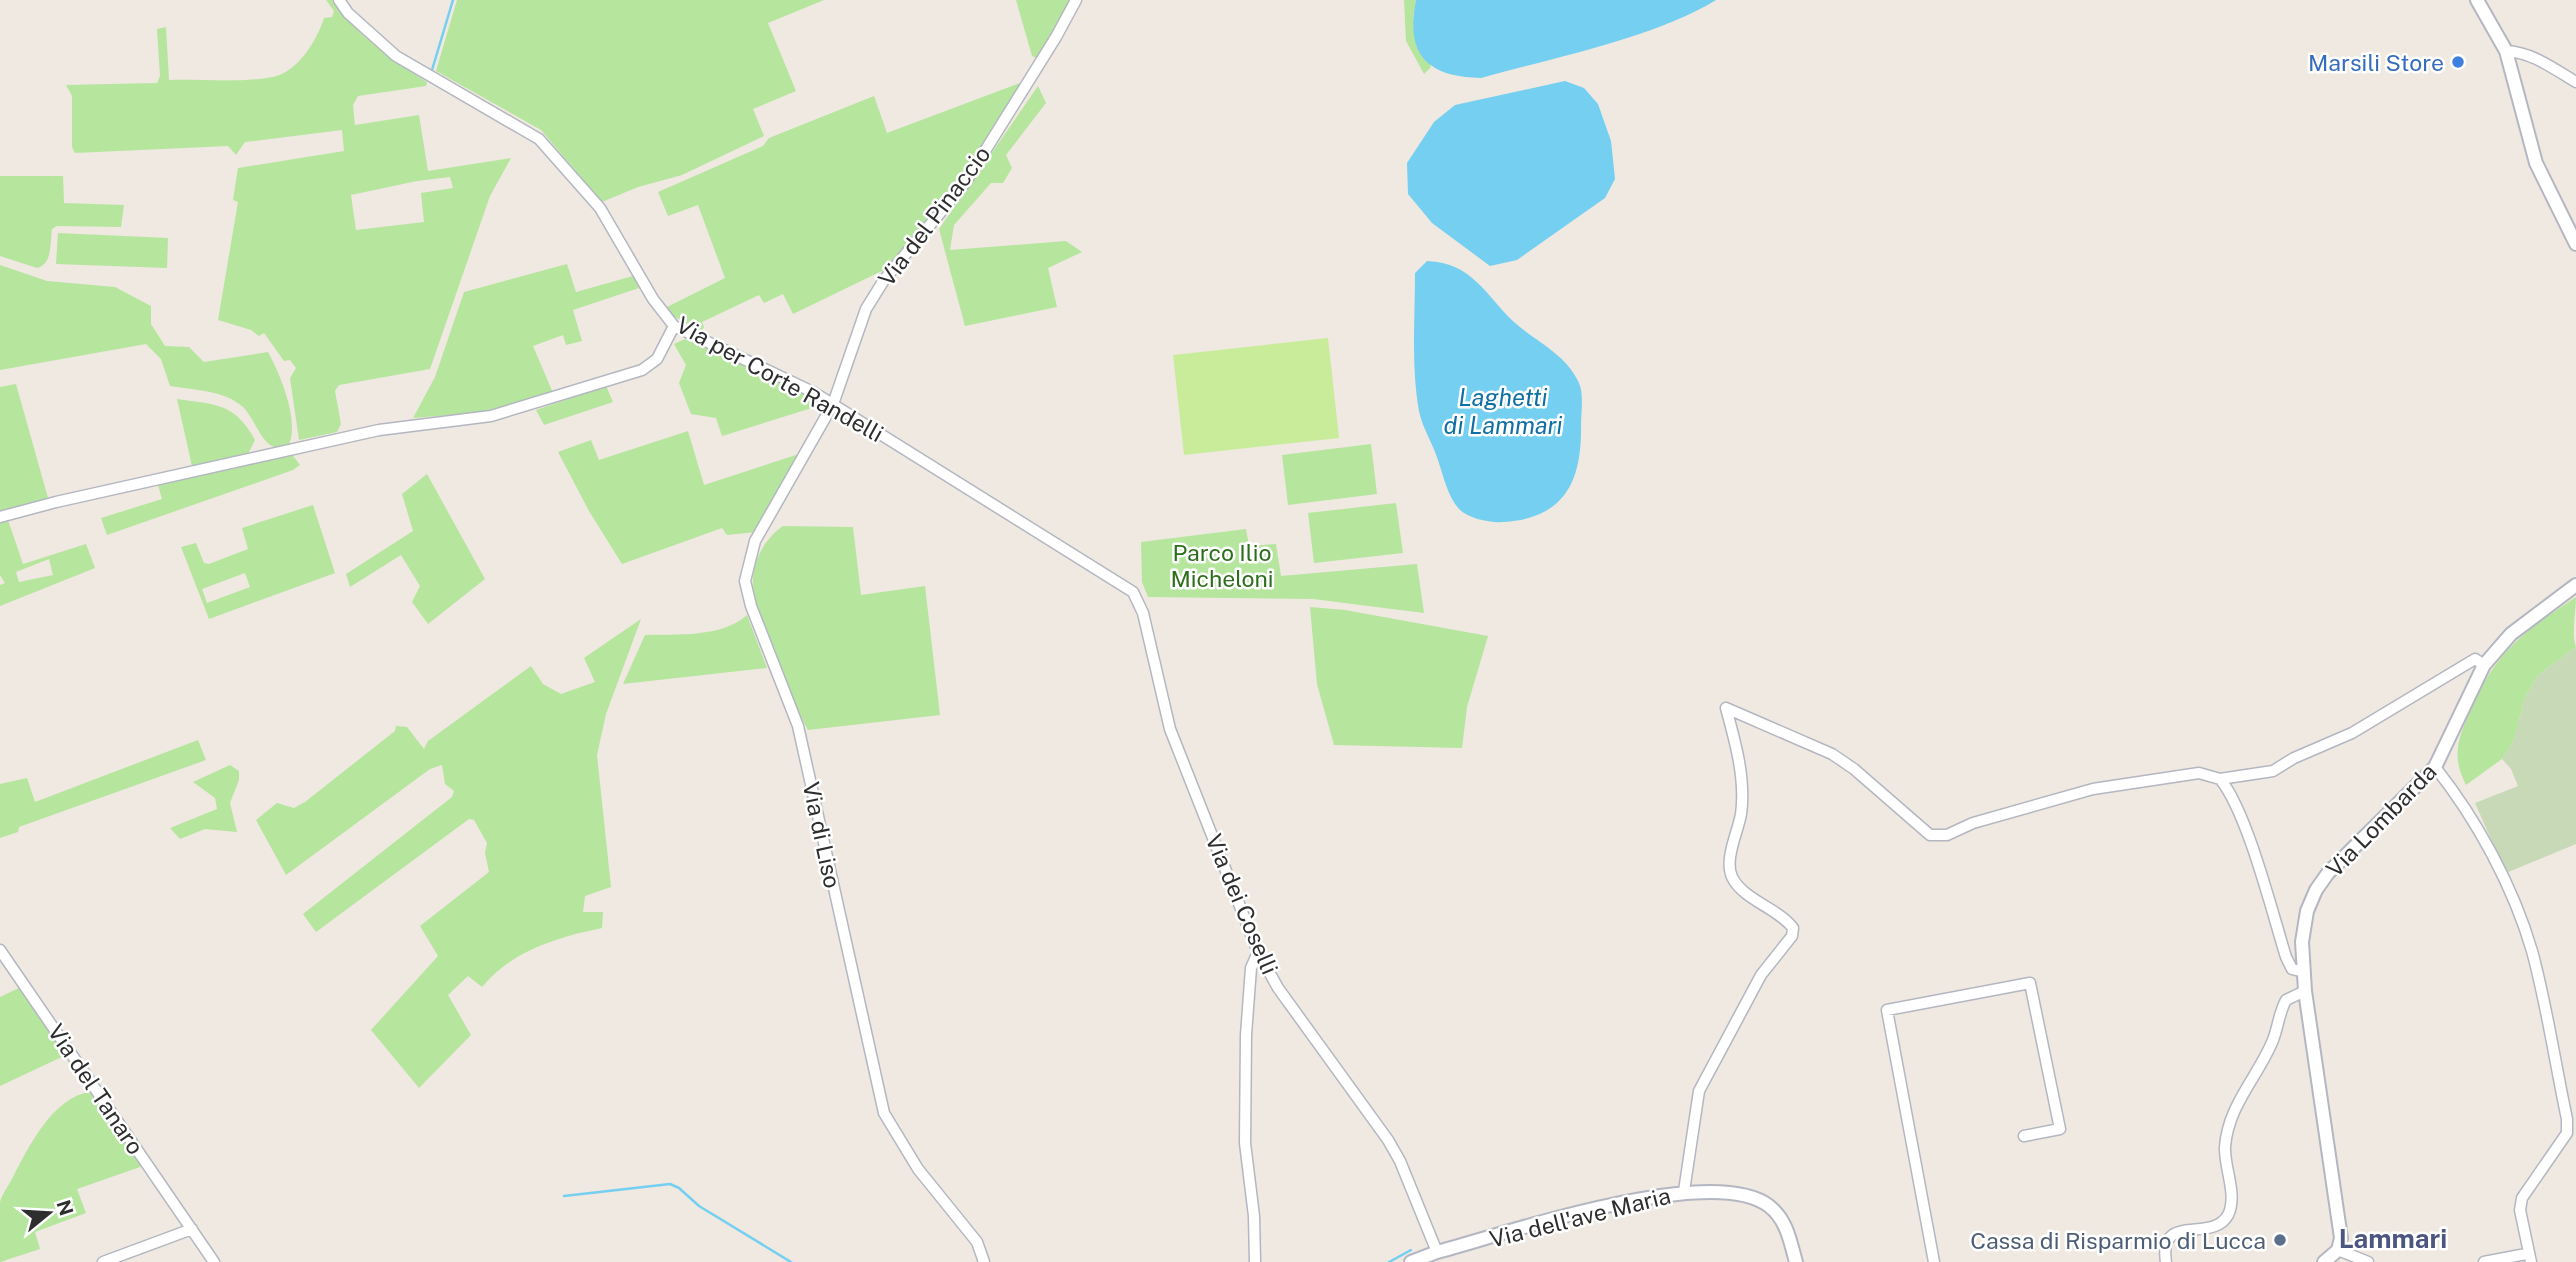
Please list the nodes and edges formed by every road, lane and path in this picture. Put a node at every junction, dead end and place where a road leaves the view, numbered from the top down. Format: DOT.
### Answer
graph roads {
  1 [pos="338,0"];
  2 [pos="1076,0"];
  3 [pos="2477,0"];
  4 [pos="2506,51"];
  5 [pos="2576,82"];
  6 [pos="2576,244"];
  7 [pos="674,326"];
  8 [pos="833,404"];
  9 [pos="0,517"];
  10 [pos="2576,585"];
  11 [pos="1140,604"];
  12 [pos="2479,662"];
  13 [pos="2435,767"];
  14 [pos="2220,779"];
  15 [pos="0,950"];
  16 [pos="1258,952"];
  17 [pos="2304,972"];
  18 [pos="2305,991"];
  19 [pos="2571,1132"];
  20 [pos="2024,1136"];
  21 [pos="1684,1191"];
  22 [pos="191,1229"];
  23 [pos="2338,1250"];
  24 [pos="1437,1252"];
  25 [pos="2528,1258"];
  26 [pos="103,1262"];
  27 [pos="214,1262"];
  28 [pos="984,1262"];
  29 [pos="1255,1262"];
  30 [pos="1411,1262"];
  31 [pos="1796,1262"];
  32 [pos="1934,1262"];
  33 [pos="2166,1262"];
  34 [pos="2324,1262"];
  35 [pos="2368,1262"];
  36 [pos="2484,1262"];
  1 -- 7 [label="street, Via per Corte Randelli"];
  2 -- 8 [label="street, Via del Pinaccio"];
  3 -- 4 [label="street"];
  4 -- 5 [label="street"];
  4 -- 6 [label="street"];
  7 -- 8 [label="street, Via per Corte Randelli"];
  7 -- 9 [label="street"];
  8 -- 11 [label="street, Via per Corte Randelli"];
  8 -- 28 [label="street, Via di Liso"];
  10 -- 12 [label="street, Via Lombarda"];
  11 -- 16 [label="street, Via dei Coselli"];
  12 -- 13 [label="street, Via Lombarda"];
  12 -- 14 [label="street"];
  13 -- 17 [label="street, Via Lombarda"];
  13 -- 19 [label="street"];
  14 -- 17 [label="street"];
  14 -- 21 [label="street"];
  15 -- 22 [label="street, Via del Tanaro"];
  16 -- 24 [label="street, Via dei Coselli"];
  16 -- 29 [label="street"];
  17 -- 18 [label="street, Via Lombarda"];
  18 -- 23 [label="street, Via Lombarda"];
  18 -- 33 [label="street"];
  19 -- 25 [label="street"];
  20 -- 32 [label="street"];
  21 -- 24 [label="street, Via dell'ave Maria"];
  21 -- 31 [label="street, Via dell'ave Maria"];
  22 -- 26 [label="street"];
  22 -- 27 [label="street, Via del Tanaro"];
  23 -- 34 [label="street"];
  23 -- 35 [label="street"];
  24 -- 30 [label="street, Via dell'ave Maria"];
  25 -- 36 [label="street"];
}
